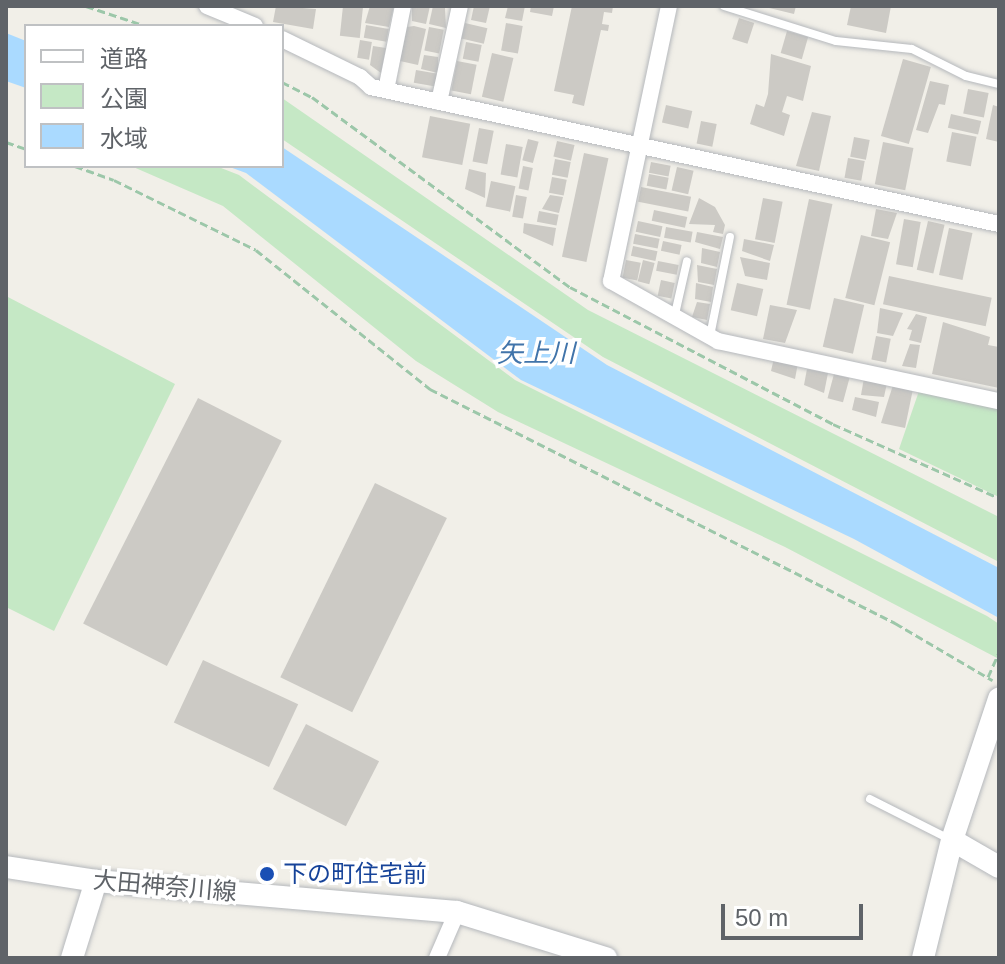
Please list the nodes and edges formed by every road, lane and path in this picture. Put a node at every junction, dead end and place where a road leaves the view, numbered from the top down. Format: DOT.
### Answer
graph roads {
  1 [pos="86,6"];
  2 [pos="207,6"];
  3 [pos="403,6"];
  4 [pos="460,6"];
  5 [pos="669,6"];
  6 [pos="724,6"];
  7 [pos="238,12"];
  8 [pos="140,24"];
  9 [pos="284,40"];
  10 [pos="999,84"];
  11 [pos="386,90"];
  12 [pos="439,102"];
  13 [pos="638,144"];
  14 [pos="81,168"];
  15 [pos="999,224"];
  16 [pos="730,237"];
  17 [pos="687,261"];
  18 [pos="675,314"];
  19 [pos="710,337"];
  20 [pos="999,401"];
  21 [pos="999,652"];
  22 [pos="988,677"];
  23 [pos="999,684"];
  24 [pos="999,699"];
  25 [pos="870,799"];
  26 [pos="952,840"];
  27 [pos="6,867"];
  28 [pos="999,867"];
  29 [pos="96,881"];
  30 [pos="457,912"];
  31 [pos="72,958"];
  32 [pos="437,958"];
  33 [pos="606,958"];
  34 [pos="923,958"];
  1 -- 8 [label="path"];
  2 -- 7 [label="street"];
  3 -- 11 [label="street"];
  4 -- 12 [label="street"];
  5 -- 13 [label="street"];
  6 -- 10 [label="lane"];
  9 -- 11 [label="street"];
  11 -- 12 [label="street"];
  12 -- 13 [label="street"];
  13 -- 15 [label="street"];
  13 -- 18 [label="street"];
  14 -- 22 [label="path"];
  16 -- 19 [label="lane"];
  17 -- 18 [label="lane"];
  18 -- 19 [label="street"];
  19 -- 20 [label="street"];
  21 -- 22 [label="path"];
  22 -- 23 [label="path"];
  24 -- 26 [label="main road"];
  25 -- 26 [label="lane"];
  26 -- 28 [label="main road"];
  26 -- 34 [label="main road"];
  27 -- 29 [label="main road, 大田神奈川線"];
  29 -- 30 [label="main road, 大田神奈川線"];
  29 -- 31 [label="main road"];
  30 -- 32 [label="street"];
  30 -- 33 [label="main road, 大田神奈川線"];
}
